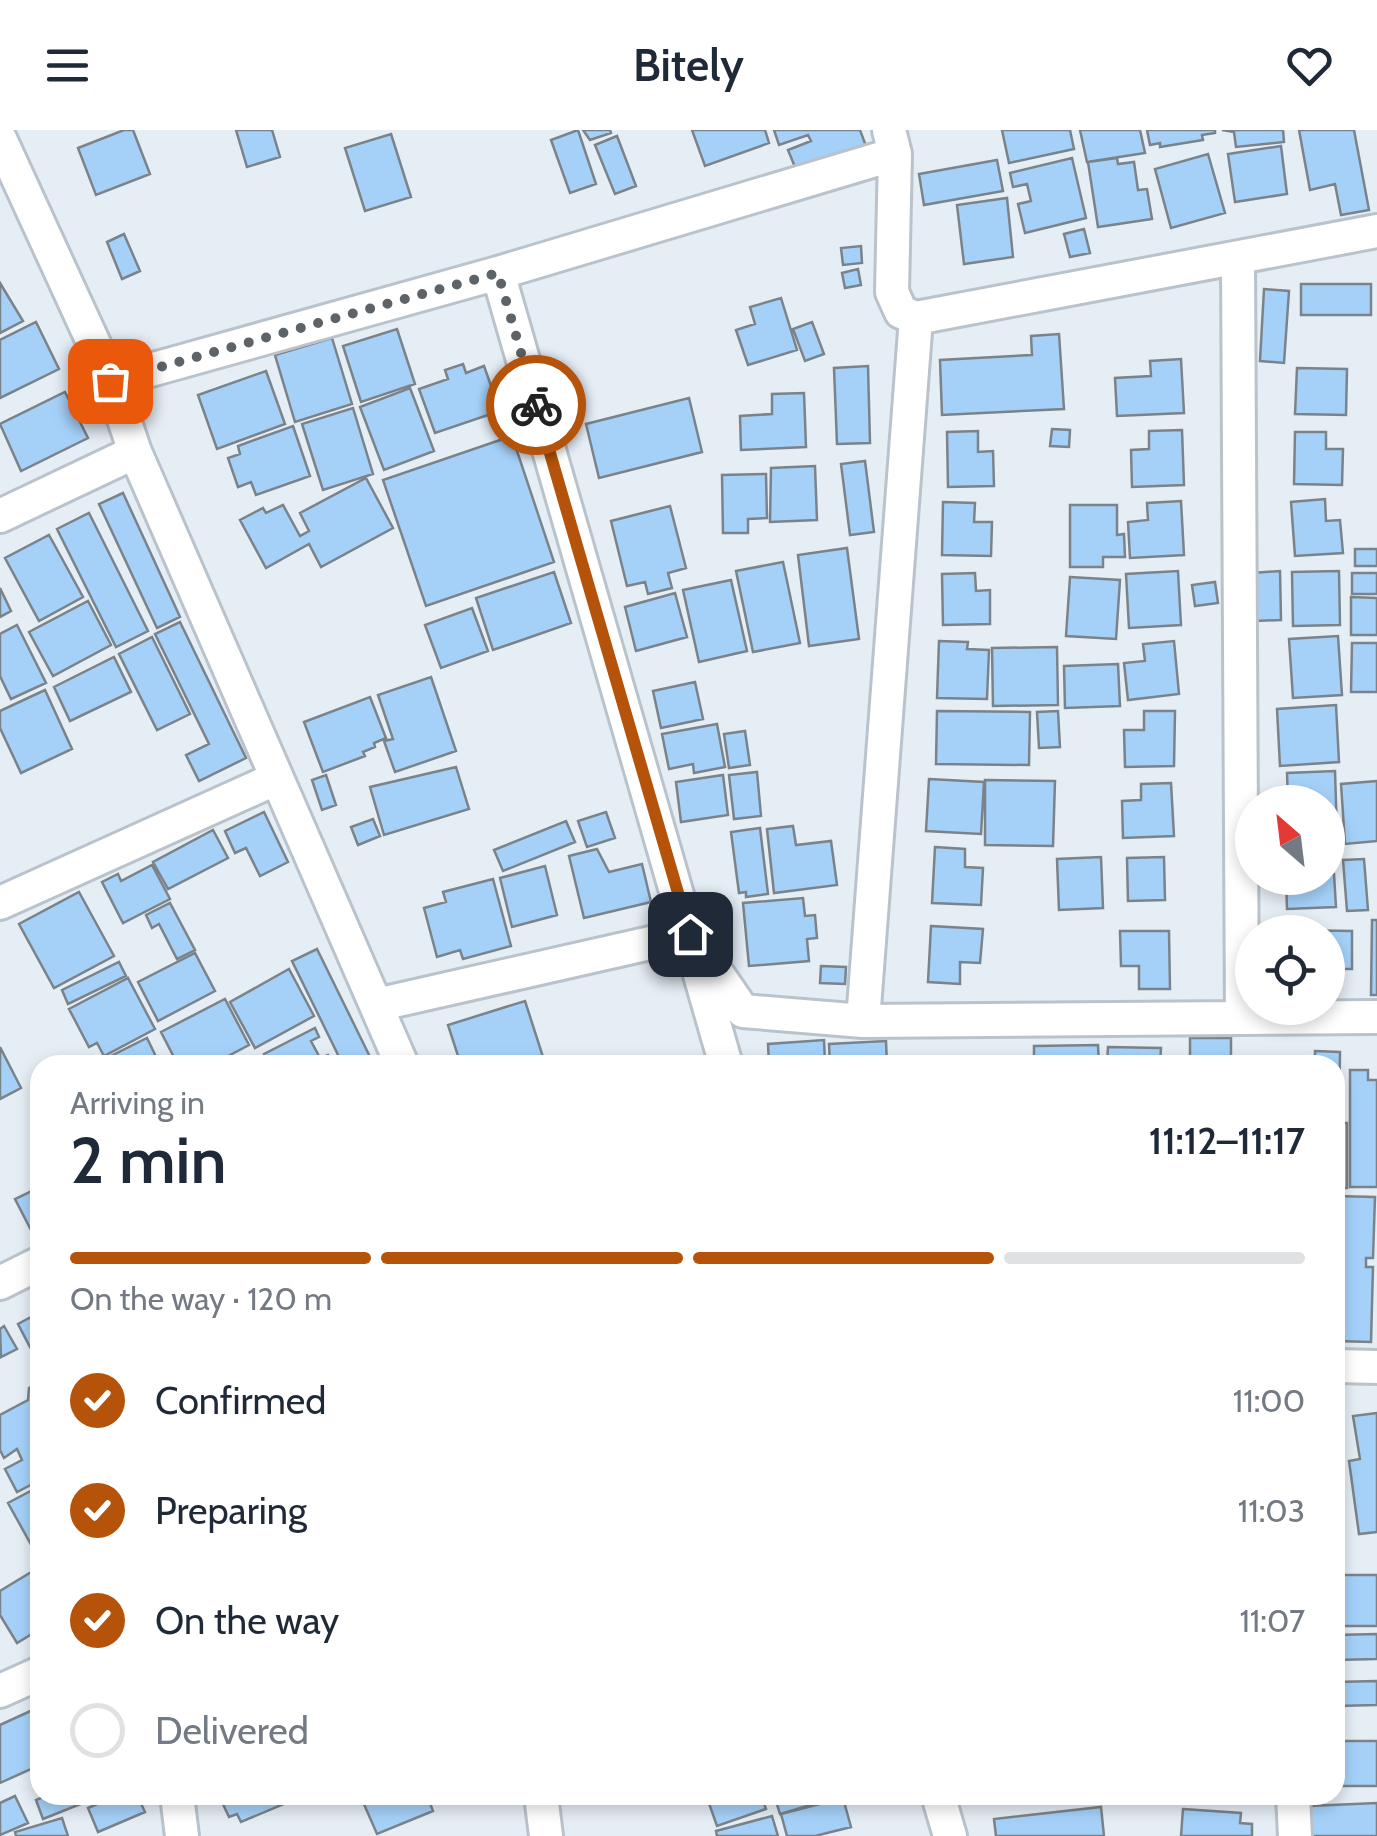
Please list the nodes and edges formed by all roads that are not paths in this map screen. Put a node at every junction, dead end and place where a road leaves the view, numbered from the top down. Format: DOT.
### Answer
graph roads {
  1 [pos="892,142"];
  2 [pos="2,151"];
  3 [pos="1377,231"];
  4 [pos="1238,260"];
  5 [pos="498,273"];
  6 [pos="916,318"];
  7 [pos="110,381"];
  8 [pos="135,452"];
  9 [pos="0,516"];
  10 [pos="277,778"];
  11 [pos="0,903"];
  12 [pos="1241,915"];
  13 [pos="690,934"];
  14 [pos="376,1005"];
  15 [pos="1235,1017"];
  16 [pos="1345,1017"];
  17 [pos="1377,1017"];
  18 [pos="863,1020"];
  19 [pos="398,1055"];
  20 [pos="723,1055"];
  21 [pos="30,1268"];
  22 [pos="0,1282"];
  23 [pos="1345,1366"];
  24 [pos="1377,1367"];
  25 [pos="30,1678"];
  26 [pos="0,1691"];
  27 [pos="178,1805"];
  28 [pos="542,1805"];
  29 [pos="941,1805"];
  30 [pos="1293,1805"];
  31 [pos="182,1836"];
  32 [pos="546,1836"];
  33 [pos="950,1836"];
  34 [pos="1295,1836"];
  1 -- 5 [label="street"];
  1 -- 6 [label="street"];
  2 -- 7 [label="street"];
  3 -- 4 [label="street"];
  4 -- 6 [label="street"];
  4 -- 12 [label="street"];
  5 -- 7 [label="street"];
  5 -- 13 [label="street"];
  6 -- 18 [label="street"];
  7 -- 8 [label="street"];
  8 -- 9 [label="street"];
  8 -- 10 [label="street"];
  10 -- 11 [label="street"];
  10 -- 14 [label="street"];
  13 -- 14 [label="street"];
  13 -- 18 [label="street"];
  13 -- 20 [label="street"];
  14 -- 19 [label="street"];
  15 -- 18 [label="street"];
  16 -- 17 [label="street"];
  21 -- 22 [label="street"];
  23 -- 24 [label="street"];
  25 -- 26 [label="street"];
  27 -- 31 [label="street"];
  28 -- 32 [label="street"];
  29 -- 33 [label="street"];
  30 -- 34 [label="street"];
}
